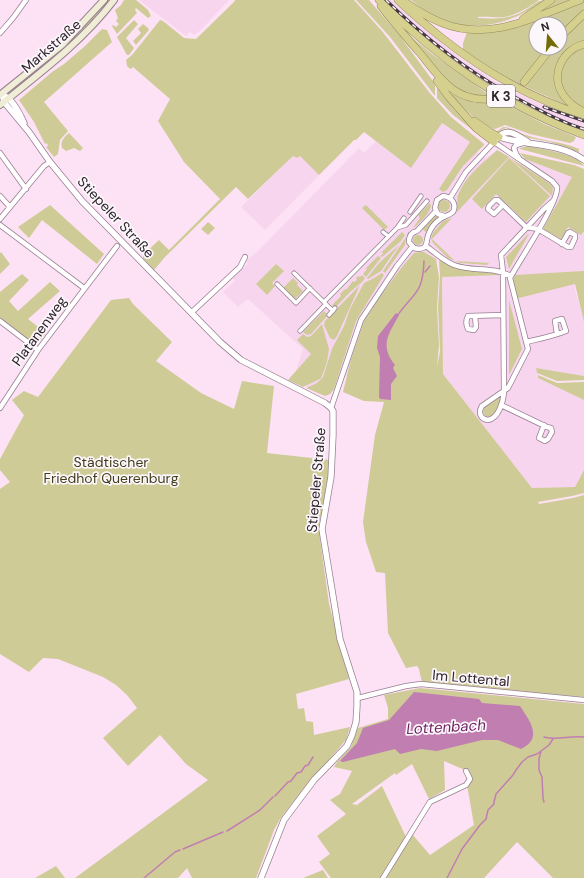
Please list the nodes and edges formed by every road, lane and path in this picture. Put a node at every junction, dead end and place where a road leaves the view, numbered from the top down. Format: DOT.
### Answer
graph roads {
  1 [pos="26,0"];
  2 [pos="104,0"];
  3 [pos="114,0"];
  4 [pos="376,0"];
  5 [pos="379,0"];
  6 [pos="398,0"];
  7 [pos="402,0"];
  8 [pos="551,0"];
  9 [pos="580,0"];
  10 [pos="584,14"];
  11 [pos="514,26"];
  12 [pos="568,29"];
  13 [pos="0,33"];
  14 [pos="584,44"];
  15 [pos="545,56"];
  16 [pos="433,70"];
  17 [pos="524,82"];
  18 [pos="1,94"];
  19 [pos="490,99"];
  20 [pos="4,102"];
  21 [pos="584,113"];
  22 [pos="584,135"];
  23 [pos="496,139"];
  24 [pos="523,142"];
  25 [pos="530,143"];
  26 [pos="0,153"];
  27 [pos="520,159"];
  28 [pos="584,160"];
  29 [pos="50,162"];
  30 [pos="26,188"];
  31 [pos="0,196"];
  32 [pos="421,196"];
  33 [pos="450,198"];
  34 [pos="427,201"];
  35 [pos="553,201"];
  36 [pos="503,205"];
  37 [pos="10,207"];
  38 [pos="436,211"];
  39 [pos="416,216"];
  40 [pos="444,216"];
  41 [pos="404,218"];
  42 [pos="0,219"];
  43 [pos="0,225"];
  44 [pos="526,227"];
  45 [pos="397,228"];
  46 [pos="538,229"];
  47 [pos="418,231"];
  48 [pos="383,232"];
  49 [pos="388,236"];
  50 [pos="427,236"];
  51 [pos="562,244"];
  52 [pos="117,246"];
  53 [pos="426,246"];
  54 [pos="412,247"];
  55 [pos="245,257"];
  56 [pos="294,272"];
  57 [pos="503,272"];
  58 [pos="511,276"];
  59 [pos="277,284"];
  60 [pos="84,288"];
  61 [pos="310,288"];
  62 [pos="335,291"];
  63 [pos="339,295"];
  64 [pos="328,304"];
  65 [pos="191,313"];
  66 [pos="329,315"];
  67 [pos="503,315"];
  68 [pos="475,316"];
  69 [pos="0,322"];
  70 [pos="300,331"];
  71 [pos="558,334"];
  72 [pos="526,342"];
  73 [pos="38,350"];
  74 [pos="504,392"];
  75 [pos="501,405"];
  76 [pos="0,408"];
  77 [pos="331,408"];
  78 [pos="544,425"];
  79 [pos="358,698"];
  80 [pos="584,700"];
  81 [pos="466,771"];
  82 [pos="261,878"];
  83 [pos="383,878"];
  1 -- 13 [label="street"];
  2 -- 18 [label="main road, Markstraße"];
  3 -- 20 [label="main road, Markstraße"];
  4 -- 16 [label="highway"];
  5 -- 22 [label="highway, K 3"];
  6 -- 21 [label="highway, K 3"];
  7 -- 11 [label="highway"];
  8 -- 11 [label="highway"];
  9 -- 11 [label="highway"];
  10 -- 12 [label="highway"];
  14 -- 21 [label="highway"];
  15 -- 17 [label="highway"];
  16 -- 19 [label="highway"];
  16 -- 23 [label="highway"];
  18 -- 20 [label="street, Stiepeler Straße"];
  20 -- 29 [label="street, Stiepeler Straße"];
  23 -- 24 [label="street"];
  23 -- 25 [label="street"];
  23 -- 27 [label="street"];
  23 -- 33 [label="street"];
  24 -- 25 [label="street"];
  24 -- 27 [label="street"];
  25 -- 28 [label="street"];
  26 -- 30 [label="street"];
  27 -- 35 [label="street"];
  29 -- 30 [label="street"];
  29 -- 65 [label="street, Stiepeler Straße"];
  30 -- 37 [label="street"];
  31 -- 37 [label="street"];
  32 -- 39 [label="street"];
  33 -- 38 [label="street"];
  33 -- 40 [label="street"];
  34 -- 39 [label="street"];
  35 -- 44 [label="street"];
  35 -- 46 [label="street"];
  36 -- 44 [label="street"];
  37 -- 42 [label="street"];
  38 -- 40 [label="street"];
  38 -- 47 [label="street"];
  39 -- 45 [label="street"];
  40 -- 50 [label="street"];
  41 -- 45 [label="street"];
  43 -- 60 [label="street, Platanenweg"];
  44 -- 46 [label="street"];
  44 -- 57 [label="street"];
  45 -- 49 [label="street"];
  46 -- 51 [label="street"];
  46 -- 58 [label="street"];
  47 -- 50 [label="street"];
  47 -- 54 [label="street"];
  48 -- 49 [label="street"];
  49 -- 62 [label="street"];
  50 -- 53 [label="street"];
  52 -- 60 [label="street, Platanenweg"];
  53 -- 54 [label="street"];
  53 -- 57 [label="street"];
  54 -- 77 [label="street"];
  55 -- 65 [label="street"];
  56 -- 61 [label="street"];
  57 -- 58 [label="street"];
  57 -- 67 [label="street"];
  58 -- 72 [label="street"];
  59 -- 61 [label="street"];
  60 -- 73 [label="street, Platanenweg"];
  61 -- 64 [label="street"];
  62 -- 63 [label="street"];
  62 -- 64 [label="street"];
  64 -- 66 [label="street"];
  64 -- 70 [label="street"];
  65 -- 77 [label="street, Stiepeler Straße"];
  67 -- 68 [label="street"];
  67 -- 74 [label="street"];
  69 -- 73 [label="street"];
  71 -- 72 [label="street"];
  72 -- 74 [label="street"];
  73 -- 76 [label="street, Platanenweg"];
  74 -- 75 [label="street"];
  74 -- 75 [label="street"];
  75 -- 78 [label="street"];
  77 -- 79 [label="street, Stiepeler Straße"];
  79 -- 80 [label="street, Im Lottental"];
  79 -- 82 [label="street"];
  81 -- 83 [label="street"];
}
